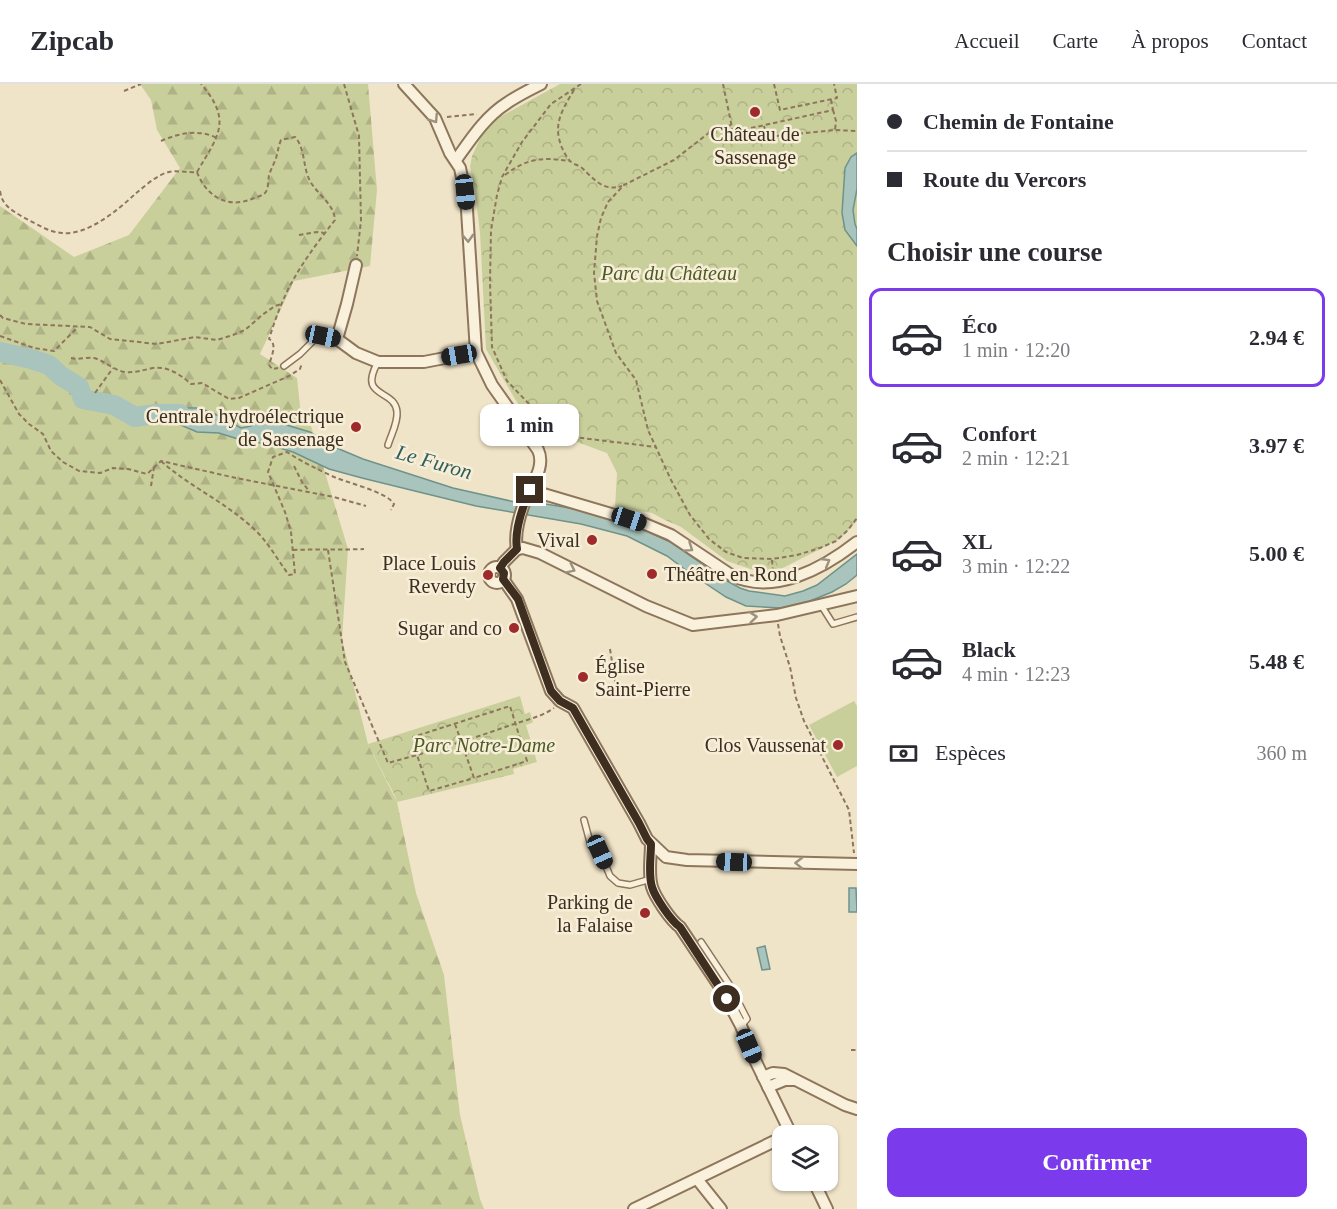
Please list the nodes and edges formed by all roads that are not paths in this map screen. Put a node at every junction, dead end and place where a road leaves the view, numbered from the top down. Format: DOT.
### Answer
graph roads {
  1 [pos="404,84"];
  2 [pos="540,84"];
  3 [pos="456,160"];
  4 [pos="356,265"];
  5 [pos="337,339"];
  6 [pos="476,352"];
  7 [pos="378,362"];
  8 [pos="284,366"];
  9 [pos="388,445"];
  10 [pos="528,495"];
  11 [pos="857,542"];
  12 [pos="517,549"];
  13 [pos="857,596"];
  14 [pos="821,604"];
  15 [pos="857,617"];
  16 [pos="584,820"];
  17 [pos="651,844"];
  18 [pos="856,864"];
  19 [pos="651,879"];
  20 [pos="701,942"];
  21 [pos="741,1026"];
  22 [pos="766,1082"];
  23 [pos="857,1109"];
  24 [pos="784,1125"];
  25 [pos="772,1144"];
  26 [pos="697,1179"];
  27 [pos="818,1191"];
  28 [pos="634,1209"];
  29 [pos="721,1209"];
  30 [pos="827,1209"];
  1 -- 3 [label="street, one-way"];
  2 -- 3 [label="street"];
  3 -- 6 [label="street, one-way"];
  4 -- 5 [label="street"];
  5 -- 7 [label="street"];
  5 -- 8 [label="lane"];
  6 -- 7 [label="street"];
  6 -- 10 [label="street"];
  7 -- 9 [label="lane"];
  10 -- 11 [label="street, one-way"];
  10 -- 12 [label="street"];
  12 -- 14 [label="street, one-way"];
  12 -- 17 [label="street"];
  13 -- 14 [label="street"];
  14 -- 15 [label="lane"];
  16 -- 19 [label="lane"];
  18 -- 17 [label="street, one-way"];
  17 -- 19 [label="street"];
  19 -- 21 [label="street"];
  20 -- 21 [label="lane"];
  21 -- 22 [label="street"];
  22 -- 23 [label="street"];
  22 -- 24 [label="street"];
  25 -- 26 [label="street"];
  26 -- 28 [label="street"];
  26 -- 29 [label="street"];
  27 -- 30 [label="street"];
}
